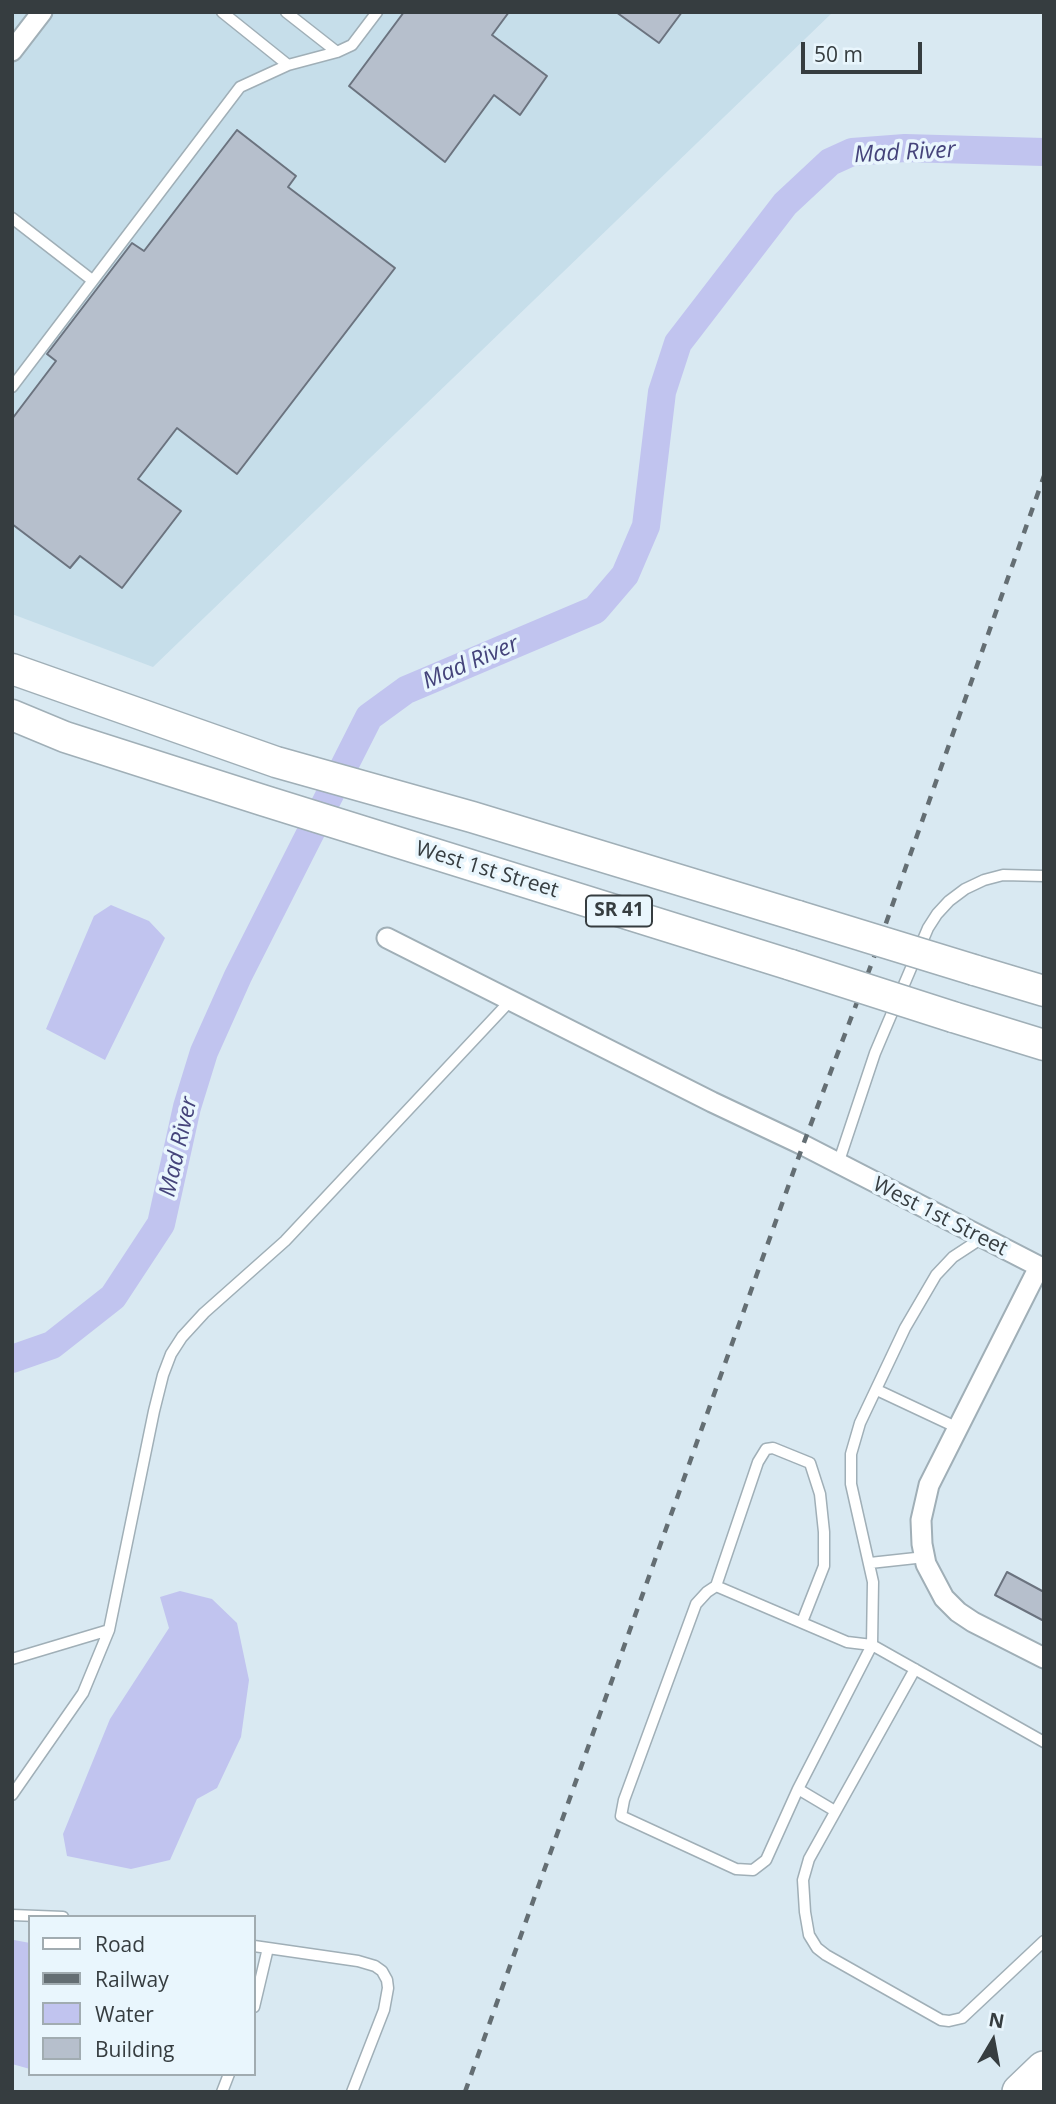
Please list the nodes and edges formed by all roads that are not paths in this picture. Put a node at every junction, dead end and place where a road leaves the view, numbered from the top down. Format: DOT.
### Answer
graph roads {
  1 [pos="42,12"];
  2 [pos="222,12"];
  3 [pos="286,12"];
  4 [pos="377,12"];
  5 [pos="12,51"];
  6 [pos="337,52"];
  7 [pos="288,65"];
  8 [pos="12,218"];
  9 [pos="92,280"];
  10 [pos="12,387"];
  11 [pos="12,669"];
  12 [pos="12,715"];
  13 [pos="1044,876"];
  14 [pos="387,938"];
  15 [pos="1044,991"];
  16 [pos="511,1000"];
  17 [pos="1044,1045"];
  18 [pos="837,1164"];
  19 [pos="982,1238"];
  20 [pos="1041,1268"];
  21 [pos="877,1390"];
  22 [pos="958,1428"];
  23 [pos="925,1557"];
  24 [pos="870,1563"];
  25 [pos="716,1586"];
  26 [pos="802,1622"];
  27 [pos="108,1630"];
  28 [pos="872,1645"];
  29 [pos="1044,1658"];
  30 [pos="12,1659"];
  31 [pos="915,1669"];
  32 [pos="1044,1742"];
  33 [pos="797,1789"];
  34 [pos="12,1795"];
  35 [pos="835,1811"];
  36 [pos="1044,1941"];
  37 [pos="256,1946"];
  38 [pos="268,1948"];
  39 [pos="256,1999"];
  40 [pos="1044,2069"];
  41 [pos="352,2092"];
  42 [pos="1020,2092"];
  1 -- 5 [label="street"];
  2 -- 7 [label="lane"];
  3 -- 6 [label="lane"];
  4 -- 6 [label="lane"];
  6 -- 7 [label="lane"];
  7 -- 9 [label="lane"];
  8 -- 9 [label="lane"];
  9 -- 10 [label="lane"];
  11 -- 15 [label="main road, SR 41, bridge"];
  12 -- 17 [label="main road, West 1st Street / SR 41, bridge"];
  13 -- 18 [label="lane"];
  14 -- 16 [label="street, West 1st Street"];
  16 -- 18 [label="street, West 1st Street"];
  16 -- 27 [label="lane"];
  18 -- 19 [label="street, West 1st Street"];
  19 -- 20 [label="street, West 1st Street"];
  19 -- 21 [label="lane"];
  20 -- 22 [label="street"];
  21 -- 22 [label="lane"];
  21 -- 24 [label="lane"];
  22 -- 23 [label="street"];
  23 -- 24 [label="lane"];
  23 -- 29 [label="street"];
  24 -- 28 [label="lane"];
  25 -- 26 [label="lane"];
  25 -- 26 [label="lane"];
  25 -- 33 [label="lane"];
  26 -- 28 [label="lane"];
  27 -- 30 [label="lane"];
  27 -- 34 [label="lane"];
  28 -- 31 [label="lane"];
  28 -- 33 [label="lane"];
  31 -- 32 [label="lane"];
  31 -- 35 [label="lane"];
  33 -- 35 [label="lane"];
  35 -- 36 [label="lane"];
  37 -- 38 [label="lane"];
  38 -- 39 [label="lane"];
  38 -- 41 [label="lane"];
  40 -- 42 [label="highway"];
}
